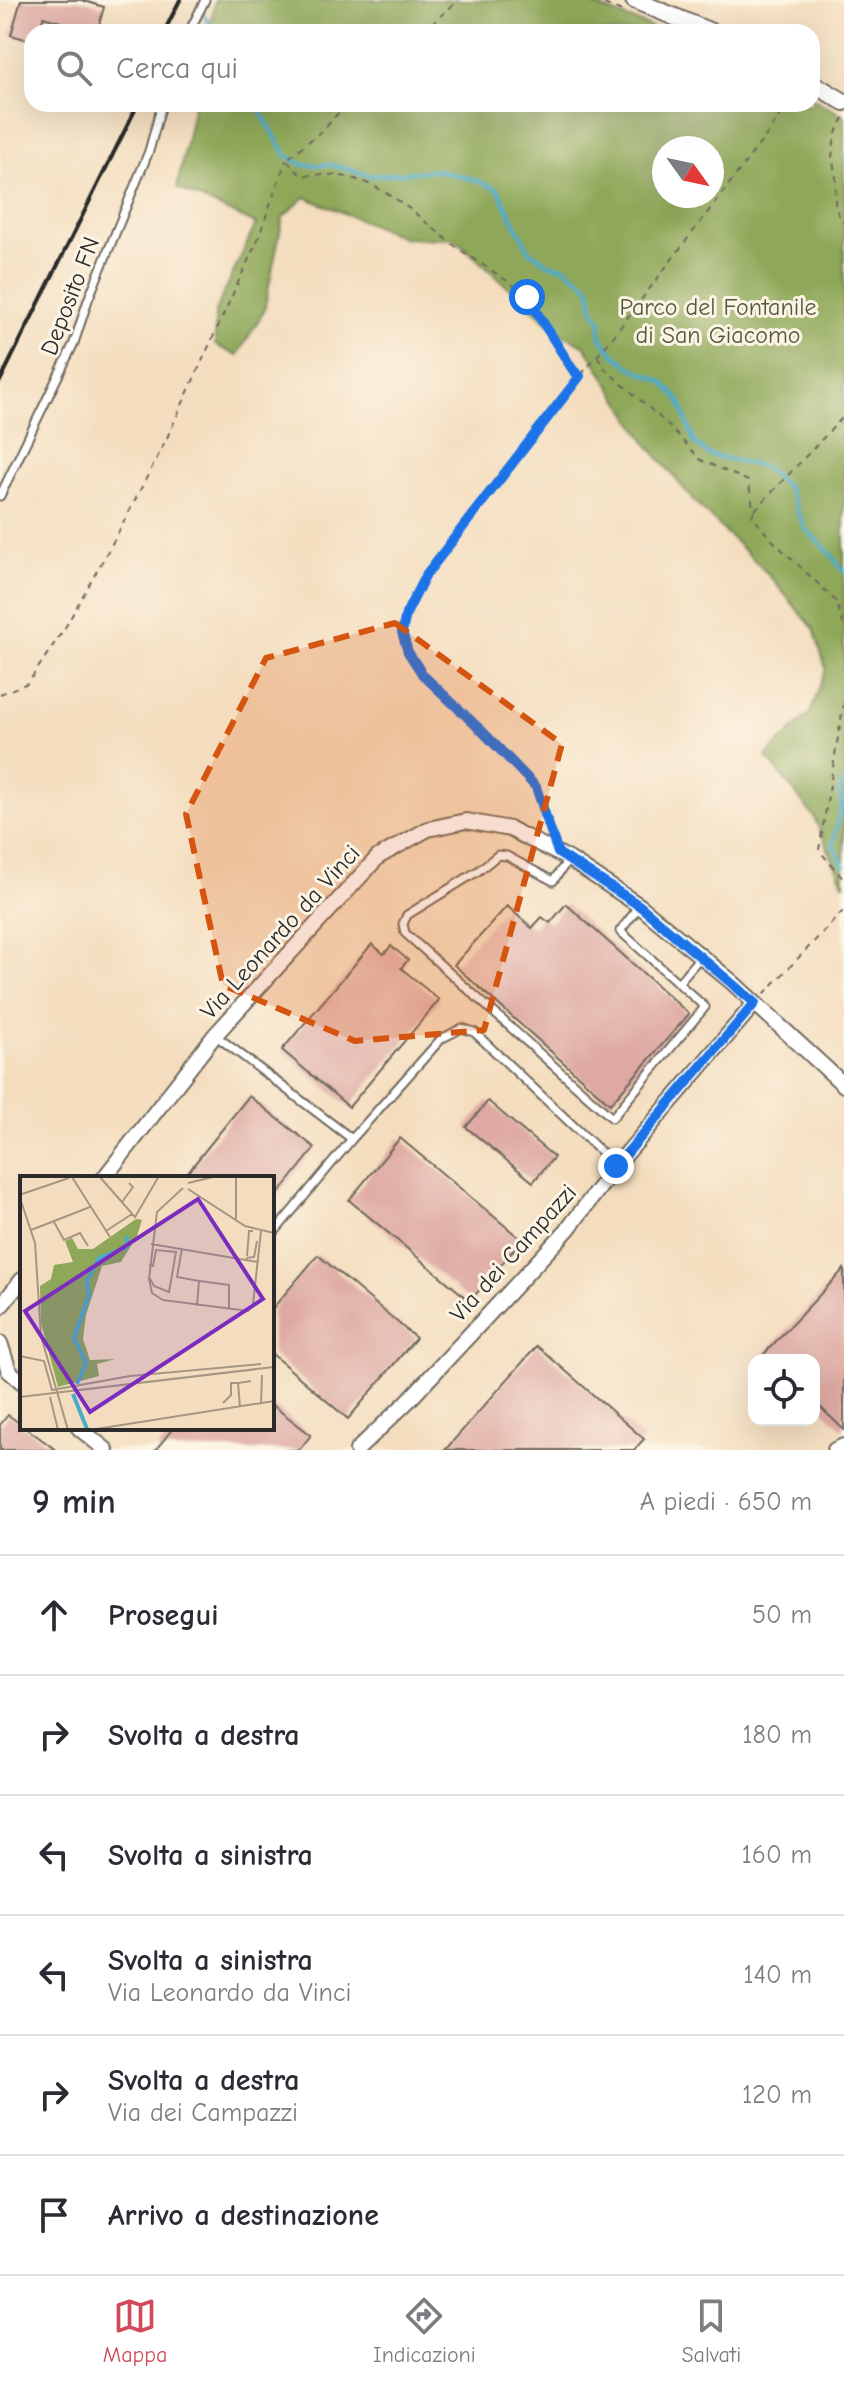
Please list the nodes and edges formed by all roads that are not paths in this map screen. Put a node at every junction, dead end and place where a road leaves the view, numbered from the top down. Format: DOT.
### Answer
graph roads {
  1 [pos="205,0"];
  2 [pos="634,0"];
  3 [pos="193,24"];
  4 [pos="692,24"];
  5 [pos="820,88"];
  6 [pos="844,102"];
  7 [pos="160,112"];
  8 [pos="0,496"];
  9 [pos="563,856"];
  10 [pos="640,906"];
  11 [pos="701,956"];
  12 [pos="678,983"];
  13 [pos="755,1003"];
  14 [pos="215,1035"];
  15 [pos="844,1085"];
  16 [pos="352,1139"];
  17 [pos="616,1166"];
  18 [pos="106,1176"];
  19 [pos="274,1233"];
  20 [pos="20,1282"];
  21 [pos="0,1307"];
  22 [pos="0,1343"];
  23 [pos="20,1380"];
  24 [pos="81,1430"];
  25 [pos="844,1446"];
  26 [pos="106,1450"];
  27 [pos="357,1450"];
  28 [pos="835,1450"];
  1 -- 3 [label="lane"];
  2 -- 4 [label="street"];
  5 -- 6 [label="street"];
  7 -- 8 [label="lane, Deposito FN"];
  9 -- 10 [label="street, Via Leonardo da Vinci"];
  9 -- 12 [label="lane"];
  9 -- 14 [label="street, Via Leonardo da Vinci"];
  10 -- 11 [label="street, Via Leonardo da Vinci"];
  10 -- 12 [label="lane"];
  11 -- 12 [label="lane"];
  11 -- 13 [label="street, Via Leonardo da Vinci"];
  13 -- 15 [label="street, Via Leonardo da Vinci"];
  13 -- 17 [label="street, Via dei Campazzi"];
  14 -- 16 [label="lane"];
  14 -- 18 [label="street, Via Leonardo da Vinci"];
  16 -- 17 [label="lane"];
  16 -- 19 [label="lane"];
  17 -- 27 [label="street, Via dei Campazzi"];
  20 -- 21 [label="street"];
  22 -- 23 [label="street"];
  24 -- 26 [label="street"];
  25 -- 28 [label="street"];
}
